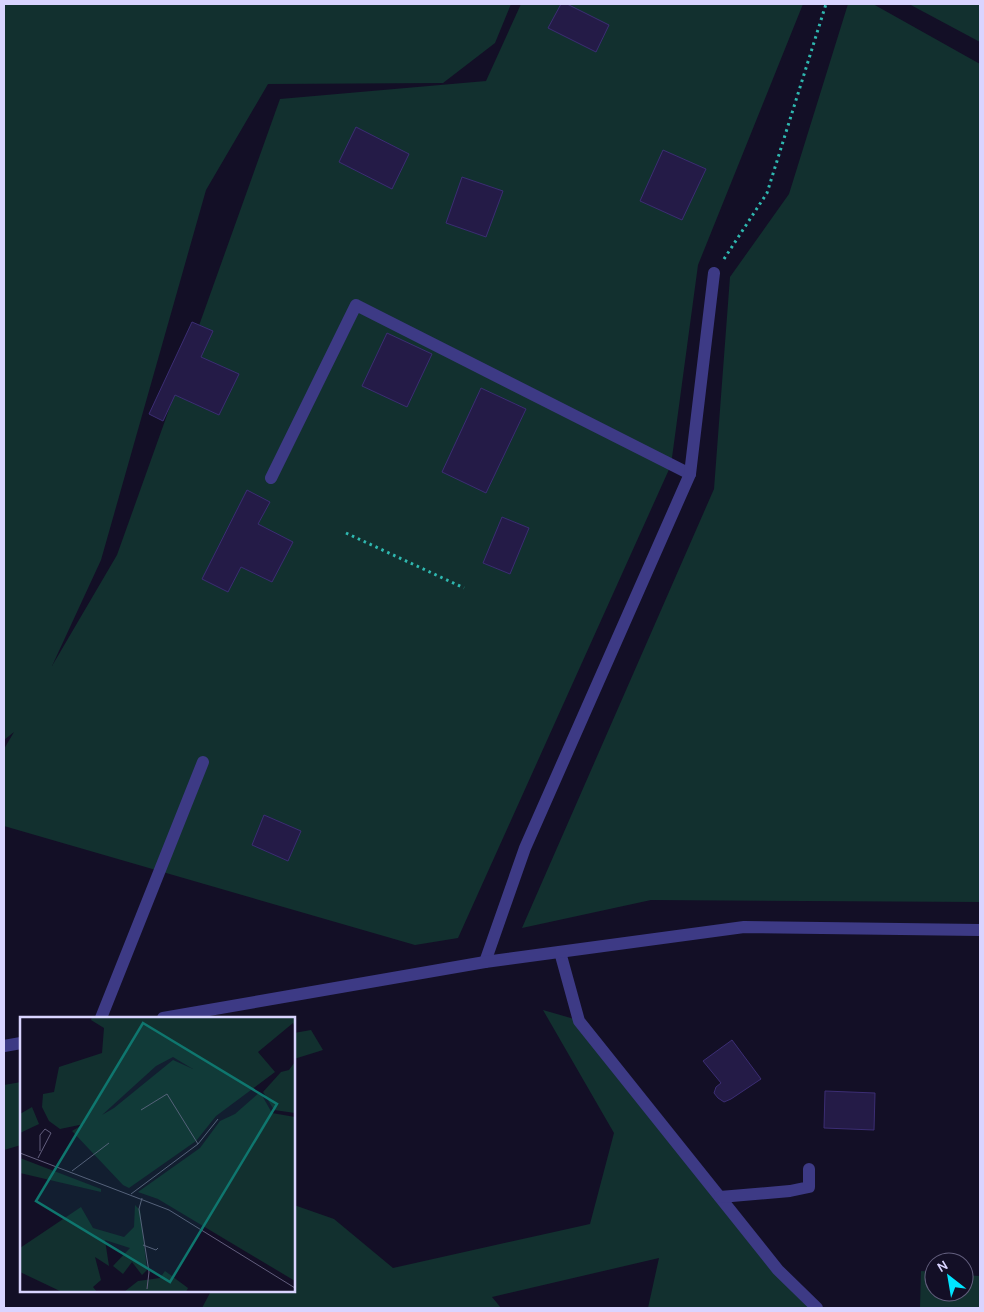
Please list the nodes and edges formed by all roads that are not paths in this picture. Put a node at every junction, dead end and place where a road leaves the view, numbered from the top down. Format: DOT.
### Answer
graph roads {
  1 [pos="714,273"];
  2 [pos="690,474"];
  3 [pos="271,478"];
  4 [pos="202,762"];
  5 [pos="980,930"];
  6 [pos="560,952"];
  7 [pos="485,962"];
  8 [pos="101,1017"];
  9 [pos="169,1017"];
  10 [pos="20,1043"];
  11 [pos="4,1046"];
  12 [pos="809,1169"];
  13 [pos="720,1197"];
  14 [pos="817,1308"];
  1 -- 2 [label="street"];
  2 -- 3 [label="street"];
  2 -- 7 [label="street"];
  4 -- 8 [label="street"];
  5 -- 6 [label="street"];
  6 -- 7 [label="street"];
  6 -- 13 [label="street"];
  7 -- 9 [label="street"];
  10 -- 11 [label="street"];
  12 -- 13 [label="street"];
  13 -- 14 [label="street"];
}
